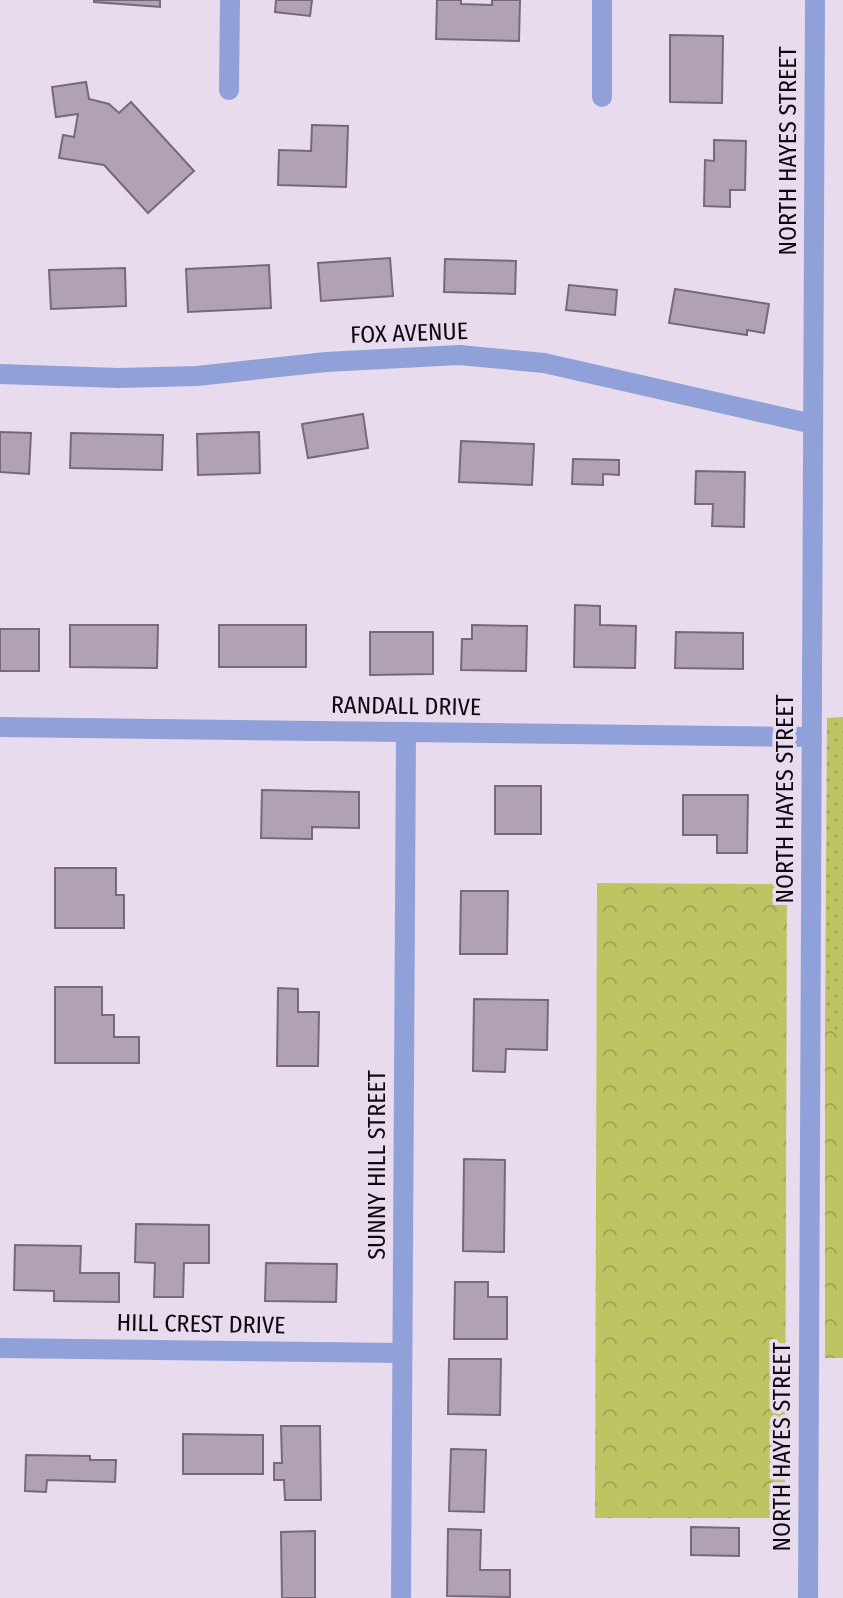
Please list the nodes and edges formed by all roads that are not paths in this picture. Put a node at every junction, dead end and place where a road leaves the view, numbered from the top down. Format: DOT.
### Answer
graph roads {
  1 [pos="230,0"];
  2 [pos="602,0"];
  3 [pos="815,0"];
  4 [pos="229,90"];
  5 [pos="602,97"];
  6 [pos="0,374"];
  7 [pos="813,424"];
  8 [pos="0,727"];
  9 [pos="406,732"];
  10 [pos="812,737"];
  11 [pos="0,1348"];
  12 [pos="401,1353"];
  13 [pos="401,1598"];
  14 [pos="808,1598"];
  1 -- 4 [label="street"];
  2 -- 5 [label="street"];
  3 -- 7 [label="street, NORTH HAYES STREET"];
  6 -- 7 [label="street, FOX AVENUE"];
  7 -- 10 [label="street, NORTH HAYES STREET"];
  8 -- 9 [label="street, RANDALL DRIVE"];
  9 -- 10 [label="street, RANDALL DRIVE"];
  9 -- 12 [label="street, SUNNY HILL STREET"];
  10 -- 14 [label="street, NORTH HAYES STREET"];
  11 -- 12 [label="street, HILL CREST DRIVE"];
  12 -- 13 [label="street, SUNNY HILL STREET"];
}
